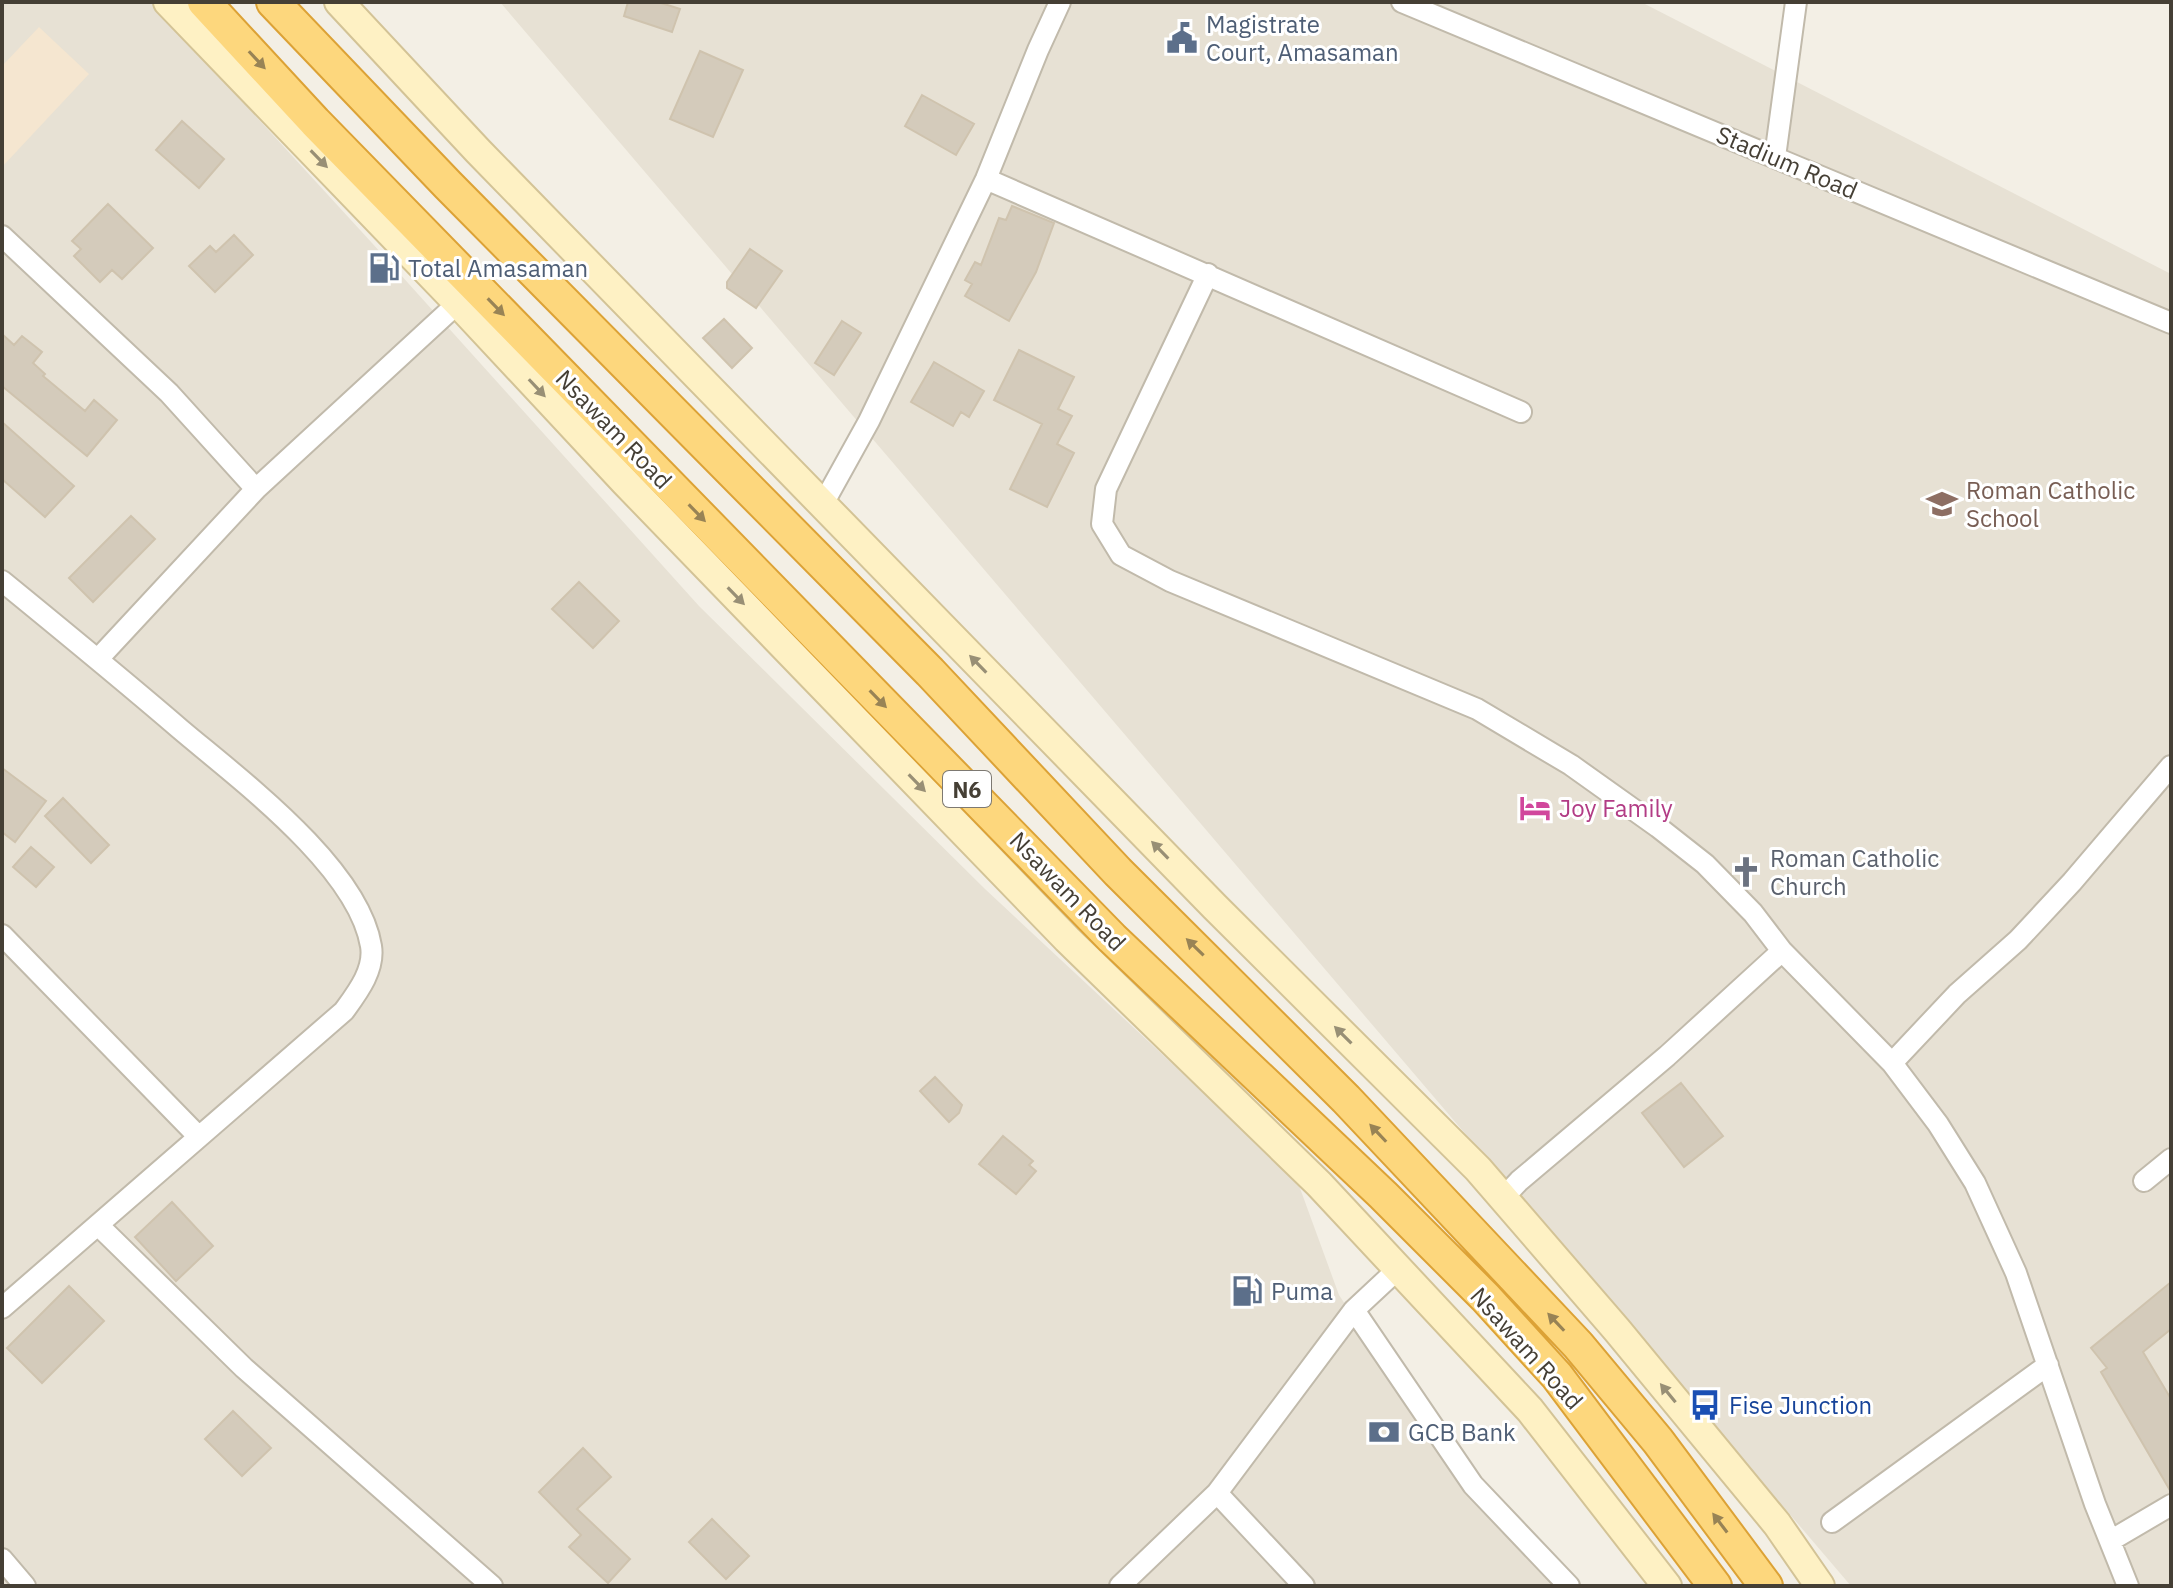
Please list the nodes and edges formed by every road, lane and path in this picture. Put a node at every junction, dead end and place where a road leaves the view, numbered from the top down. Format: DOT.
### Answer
graph roads {
  1 [pos="168,2"];
  2 [pos="204,2"];
  3 [pos="273,2"];
  4 [pos="339,2"];
  5 [pos="1060,2"];
  6 [pos="1402,2"];
  7 [pos="1796,2"];
  8 [pos="1775,157"];
  9 [pos="986,179"];
  10 [pos="2,236"];
  11 [pos="1208,274"];
  12 [pos="458,303"];
  13 [pos="2171,323"];
  14 [pos="1521,412"];
  15 [pos="256,489"];
  16 [pos="823,504"];
  17 [pos="2,581"];
  18 [pos="98,659"];
  19 [pos="2171,766"];
  20 [pos="2,935"];
  21 [pos="1782,951"];
  22 [pos="1892,1063"];
  23 [pos="198,1136"];
  24 [pos="2171,1159"];
  25 [pos="2144,1181"];
  26 [pos="1503,1198"];
  27 [pos="98,1225"];
  28 [pos="1398,1269"];
  29 [pos="2,1308"];
  30 [pos="1354,1310"];
  31 [pos="2048,1365"];
  32 [pos="1217,1493"];
  33 [pos="2171,1505"];
  34 [pos="1832,1522"];
  35 [pos="2110,1541"];
  36 [pos="2,1559"];
  37 [pos="25,1586"];
  38 [pos="492,1586"];
  39 [pos="1120,1586"];
  40 [pos="1304,1586"];
  41 [pos="1569,1586"];
  42 [pos="1667,1586"];
  43 [pos="1715,1586"];
  44 [pos="1766,1586"];
  45 [pos="1820,1586"];
  46 [pos="2128,1586"];
  1 -- 12 [label="main road, one-way"];
  2 -- 43 [label="highway, Nsawam Road / N6, one-way"];
  44 -- 3 [label="highway, Nsawam Road / N6, one-way"];
  4 -- 16 [label="main road"];
  5 -- 9 [label="street"];
  6 -- 8 [label="street, Stadium Road"];
  7 -- 8 [label="street"];
  8 -- 13 [label="street, Stadium Road"];
  9 -- 11 [label="street"];
  9 -- 16 [label="street"];
  10 -- 15 [label="street"];
  11 -- 14 [label="street"];
  11 -- 21 [label="street"];
  12 -- 15 [label="street"];
  12 -- 28 [label="main road, one-way"];
  15 -- 18 [label="street"];
  26 -- 16 [label="main road, one-way"];
  17 -- 18 [label="street"];
  18 -- 23 [label="street"];
  19 -- 22 [label="street"];
  20 -- 23 [label="street"];
  21 -- 22 [label="street"];
  21 -- 26 [label="street"];
  22 -- 31 [label="street"];
  23 -- 27 [label="street"];
  24 -- 25 [label="street"];
  45 -- 26 [label="main road, one-way"];
  27 -- 29 [label="street"];
  27 -- 38 [label="street"];
  28 -- 30 [label="street"];
  28 -- 42 [label="main road"];
  30 -- 32 [label="street"];
  30 -- 41 [label="street"];
  31 -- 34 [label="street"];
  31 -- 35 [label="street"];
  32 -- 39 [label="street"];
  32 -- 40 [label="street"];
  33 -- 35 [label="street"];
  35 -- 46 [label="street"];
  36 -- 37 [label="street"];
}
